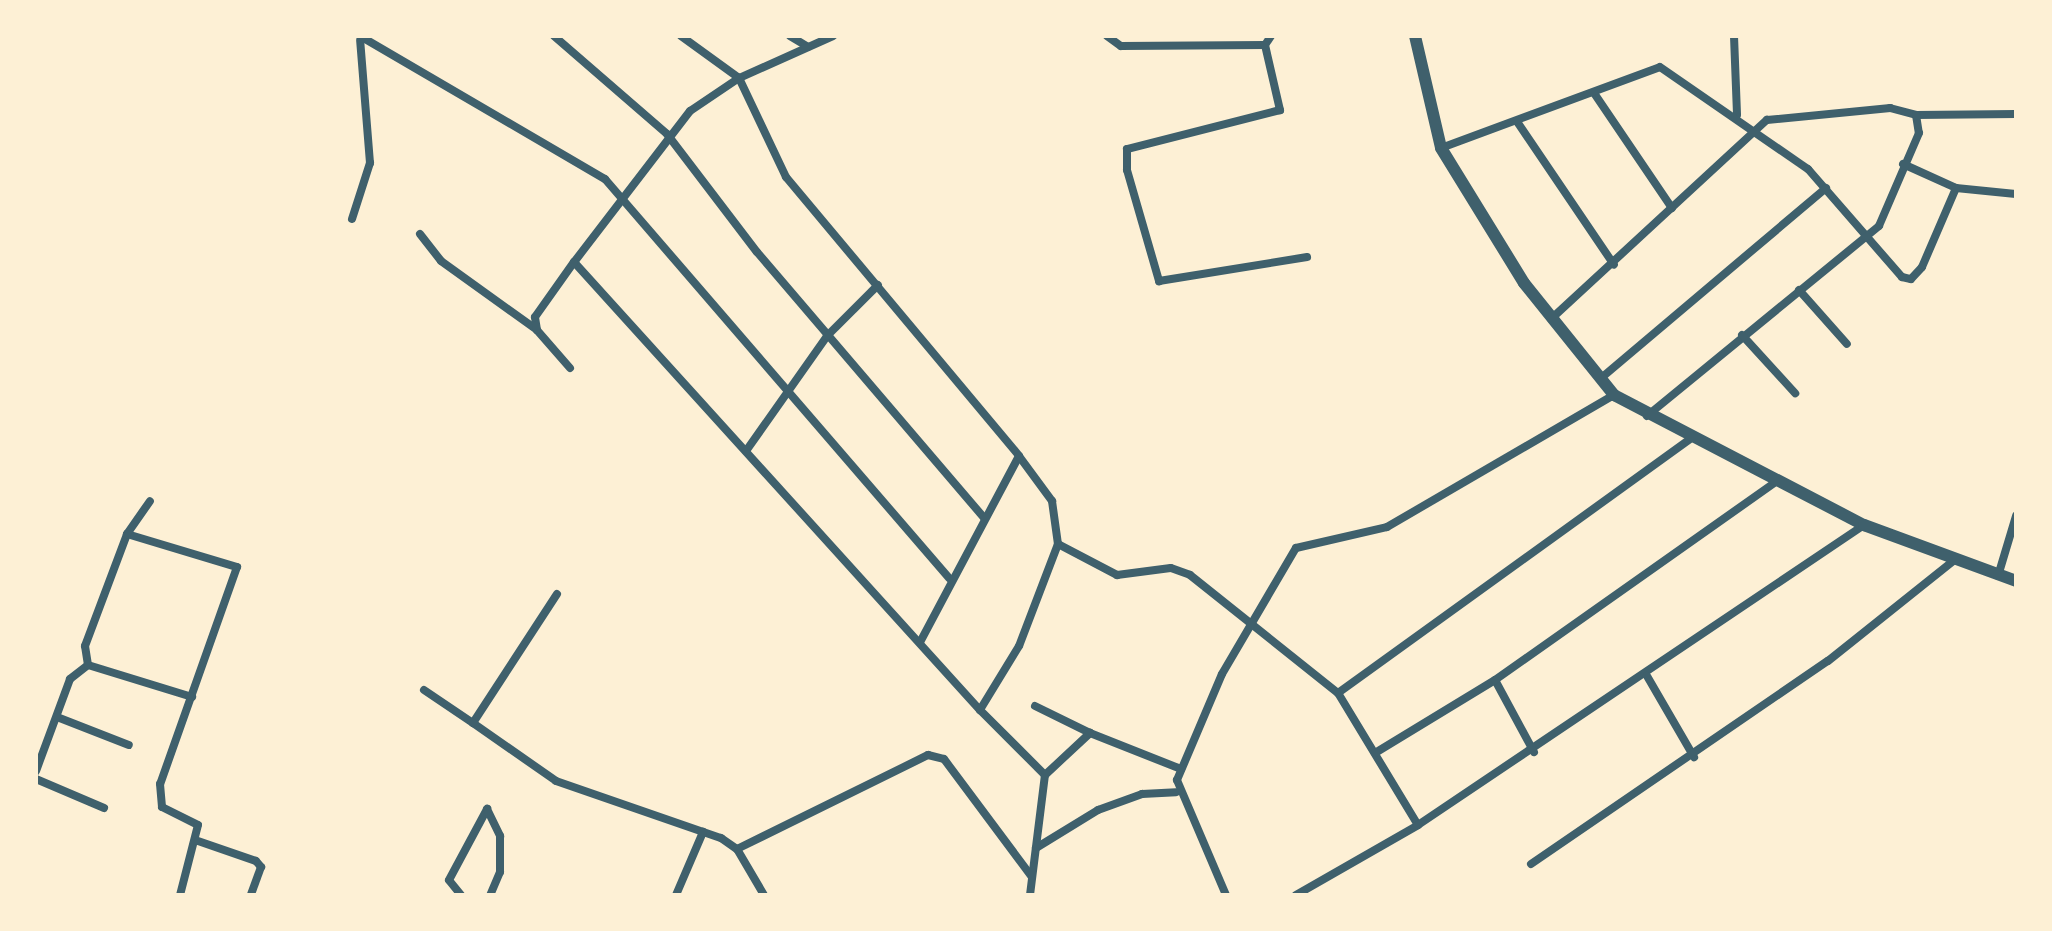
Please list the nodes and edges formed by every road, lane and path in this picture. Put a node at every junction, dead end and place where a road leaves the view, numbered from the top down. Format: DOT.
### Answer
graph roads {
  1 [pos="554,36"];
  2 [pos="681,36"];
  3 [pos="790,36"];
  4 [pos="833,36"];
  5 [pos="1107,36"];
  6 [pos="1271,36"];
  7 [pos="1415,36"];
  8 [pos="1734,36"];
  9 [pos="360,38"];
  10 [pos="1265,45"];
  11 [pos="808,47"];
  12 [pos="739,78"];
  13 [pos="1594,93"];
  14 [pos="2016,114"];
  15 [pos="1737,115"];
  16 [pos="1916,115"];
  17 [pos="1518,123"];
  18 [pos="1756,131"];
  19 [pos="667,134"];
  20 [pos="1441,148"];
  21 [pos="1903,164"];
  22 [pos="1826,188"];
  23 [pos="1956,188"];
  24 [pos="2016,194"];
  25 [pos="621,196"];
  26 [pos="1672,208"];
  27 [pos="352,219"];
  28 [pos="420,234"];
  29 [pos="1864,240"];
  30 [pos="1307,257"];
  31 [pos="574,262"];
  32 [pos="1614,265"];
  33 [pos="878,285"];
  34 [pos="1799,290"];
  35 [pos="1551,319"];
  36 [pos="537,330"];
  37 [pos="1742,335"];
  38 [pos="827,336"];
  39 [pos="1847,344"];
  40 [pos="570,368"];
  41 [pos="1600,379"];
  42 [pos="789,393"];
  43 [pos="1795,393"];
  44 [pos="1614,395"];
  45 [pos="1646,416"];
  46 [pos="1691,438"];
  47 [pos="746,451"];
  48 [pos="1019,456"];
  49 [pos="1779,480"];
  50 [pos="150,501"];
  51 [pos="2016,516"];
  52 [pos="984,518"];
  53 [pos="1864,525"];
  54 [pos="127,534"];
  55 [pos="1058,544"];
  56 [pos="1956,559"];
  57 [pos="1998,576"];
  58 [pos="949,578"];
  59 [pos="2016,581"];
  60 [pos="557,594"];
  61 [pos="1250,627"];
  62 [pos="920,642"];
  63 [pos="88,665"];
  64 [pos="1647,676"];
  65 [pos="1495,680"];
  66 [pos="424,690"];
  67 [pos="1338,693"];
  68 [pos="192,697"];
  69 [pos="1035,706"];
  70 [pos="980,710"];
  71 [pos="57,717"];
  72 [pos="473,723"];
  73 [pos="1090,733"];
  74 [pos="129,745"];
  75 [pos="1534,752"];
  76 [pos="1375,753"];
  77 [pos="1694,757"];
  78 [pos="1181,769"];
  79 [pos="36,771"];
  80 [pos="1045,775"];
  81 [pos="36,779"];
  82 [pos="1176,792"];
  83 [pos="104,808"];
  84 [pos="1418,825"];
  85 [pos="703,832"];
  86 [pos="198,841"];
  87 [pos="1036,848"];
  88 [pos="737,849"];
  89 [pos="1531,864"];
  90 [pos="1032,877"];
  91 [pos="180,895"];
  92 [pos="251,895"];
  93 [pos="461,895"];
  94 [pos="490,895"];
  95 [pos="676,895"];
  96 [pos="764,895"];
  97 [pos="1030,895"];
  98 [pos="1226,895"];
  99 [pos="1296,895"];
  1 -- 19 [label="street"];
  2 -- 12 [label="street"];
  3 -- 11 [label="street"];
  4 -- 11 [label="street"];
  5 -- 10 [label="street"];
  6 -- 10 [label="street"];
  7 -- 20 [label="street"];
  8 -- 15 [label="street"];
  9 -- 25 [label="street"];
  9 -- 27 [label="street"];
  10 -- 30 [label="street"];
  11 -- 12 [label="street"];
  12 -- 19 [label="street"];
  12 -- 33 [label="street"];
  13 -- 15 [label="street"];
  13 -- 17 [label="street"];
  13 -- 26 [label="street"];
  14 -- 16 [label="street"];
  15 -- 18 [label="street"];
  16 -- 18 [label="street"];
  16 -- 21 [label="street"];
  17 -- 20 [label="street"];
  17 -- 32 [label="street"];
  18 -- 22 [label="street"];
  18 -- 26 [label="street"];
  19 -- 25 [label="street"];
  19 -- 38 [label="street"];
  20 -- 35 [label="street"];
  21 -- 23 [label="street"];
  21 -- 29 [label="street"];
  22 -- 29 [label="street"];
  22 -- 41 [label="street"];
  23 -- 24 [label="street"];
  23 -- 29 [label="street"];
  25 -- 31 [label="street"];
  25 -- 42 [label="street"];
  26 -- 32 [label="street"];
  28 -- 36 [label="street"];
  29 -- 34 [label="street"];
  31 -- 36 [label="street"];
  31 -- 47 [label="street"];
  32 -- 35 [label="street"];
  33 -- 38 [label="street"];
  33 -- 48 [label="street"];
  34 -- 37 [label="street"];
  34 -- 39 [label="street"];
  35 -- 41 [label="street"];
  36 -- 40 [label="street"];
  37 -- 43 [label="street"];
  37 -- 45 [label="street"];
  38 -- 42 [label="street"];
  38 -- 52 [label="street"];
  41 -- 44 [label="street"];
  42 -- 47 [label="street"];
  42 -- 58 [label="street"];
  44 -- 45 [label="street"];
  44 -- 61 [label="street"];
  45 -- 46 [label="street"];
  46 -- 49 [label="street"];
  46 -- 67 [label="street"];
  47 -- 62 [label="street"];
  48 -- 52 [label="street"];
  48 -- 55 [label="street"];
  49 -- 53 [label="street"];
  49 -- 65 [label="street"];
  50 -- 54 [label="street"];
  51 -- 57 [label="street"];
  52 -- 58 [label="street"];
  53 -- 56 [label="street"];
  53 -- 64 [label="street"];
  54 -- 63 [label="street"];
  54 -- 68 [label="street"];
  55 -- 61 [label="street"];
  55 -- 70 [label="street"];
  56 -- 57 [label="street"];
  56 -- 77 [label="street"];
  57 -- 59 [label="street"];
  58 -- 62 [label="street"];
  60 -- 72 [label="street"];
  61 -- 67 [label="street"];
  61 -- 78 [label="street"];
  62 -- 70 [label="street"];
  63 -- 68 [label="street"];
  63 -- 71 [label="street"];
  64 -- 75 [label="street"];
  64 -- 77 [label="street"];
  65 -- 75 [label="street"];
  65 -- 76 [label="street"];
  66 -- 72 [label="street"];
  67 -- 76 [label="street"];
  68 -- 86 [label="street"];
  69 -- 73 [label="street"];
  70 -- 80 [label="street"];
  71 -- 74 [label="street"];
  71 -- 79 [label="street"];
  72 -- 85 [label="street"];
  73 -- 78 [label="street"];
  73 -- 80 [label="street"];
  75 -- 84 [label="street"];
  76 -- 84 [label="street"];
  77 -- 89 [label="street"];
  78 -- 82 [label="street"];
  80 -- 87 [label="street"];
  81 -- 83 [label="street"];
  82 -- 87 [label="street"];
  82 -- 98 [label="street"];
  84 -- 99 [label="street"];
  85 -- 88 [label="street"];
  85 -- 95 [label="street"];
  86 -- 91 [label="street"];
  86 -- 92 [label="street"];
  87 -- 90 [label="street"];
  88 -- 90 [label="street"];
  88 -- 96 [label="street"];
  90 -- 97 [label="street"];
  93 -- 94 [label="street"];
}
